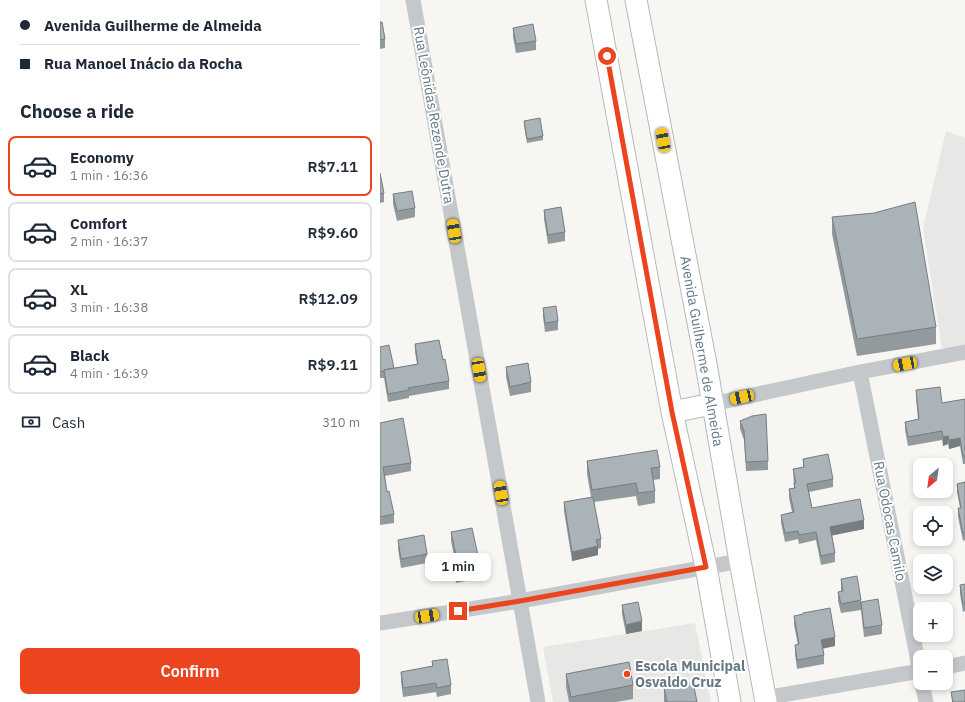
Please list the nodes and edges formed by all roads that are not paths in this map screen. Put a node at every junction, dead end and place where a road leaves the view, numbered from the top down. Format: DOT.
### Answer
graph roads {
  1 [pos="413,0"];
  2 [pos="596,0"];
  3 [pos="636,0"];
  4 [pos="965,352"];
  5 [pos="860,372"];
  6 [pos="712,404"];
  7 [pos="672,412"];
  8 [pos="740,561"];
  9 [pos="706,567"];
  10 [pos="520,601"];
  11 [pos="380,623"];
  12 [pos="916,650"];
  13 [pos="965,663"];
  14 [pos="953,666"];
  15 [pos="913,672"];
  16 [pos="923,690"];
  17 [pos="766,700"];
  18 [pos="538,702"];
  19 [pos="730,702"];
  20 [pos="926,702"];
  1 -- 10 [label="street, Rua Leônidas Rezende Dutra"];
  2 -- 7 [label="street"];
  3 -- 6 [label="street, Avenida Guilherme de Almeida"];
  4 -- 5 [label="street"];
  5 -- 6 [label="street"];
  5 -- 12 [label="street, Rua Odocas Camilo"];
  6 -- 7 [label="street"];
  6 -- 8 [label="street, Avenida Guilherme de Almeida"];
  7 -- 9 [label="street"];
  8 -- 9 [label="street"];
  8 -- 17 [label="street, Avenida Guilherme de Almeida"];
  9 -- 10 [label="street"];
  9 -- 19 [label="street"];
  10 -- 11 [label="street"];
  10 -- 18 [label="street, Rua Leônidas Rezende Dutra"];
  13 -- 14 [label="street"];
  15 -- 17 [label="street"];
  16 -- 20 [label="street"];
}
